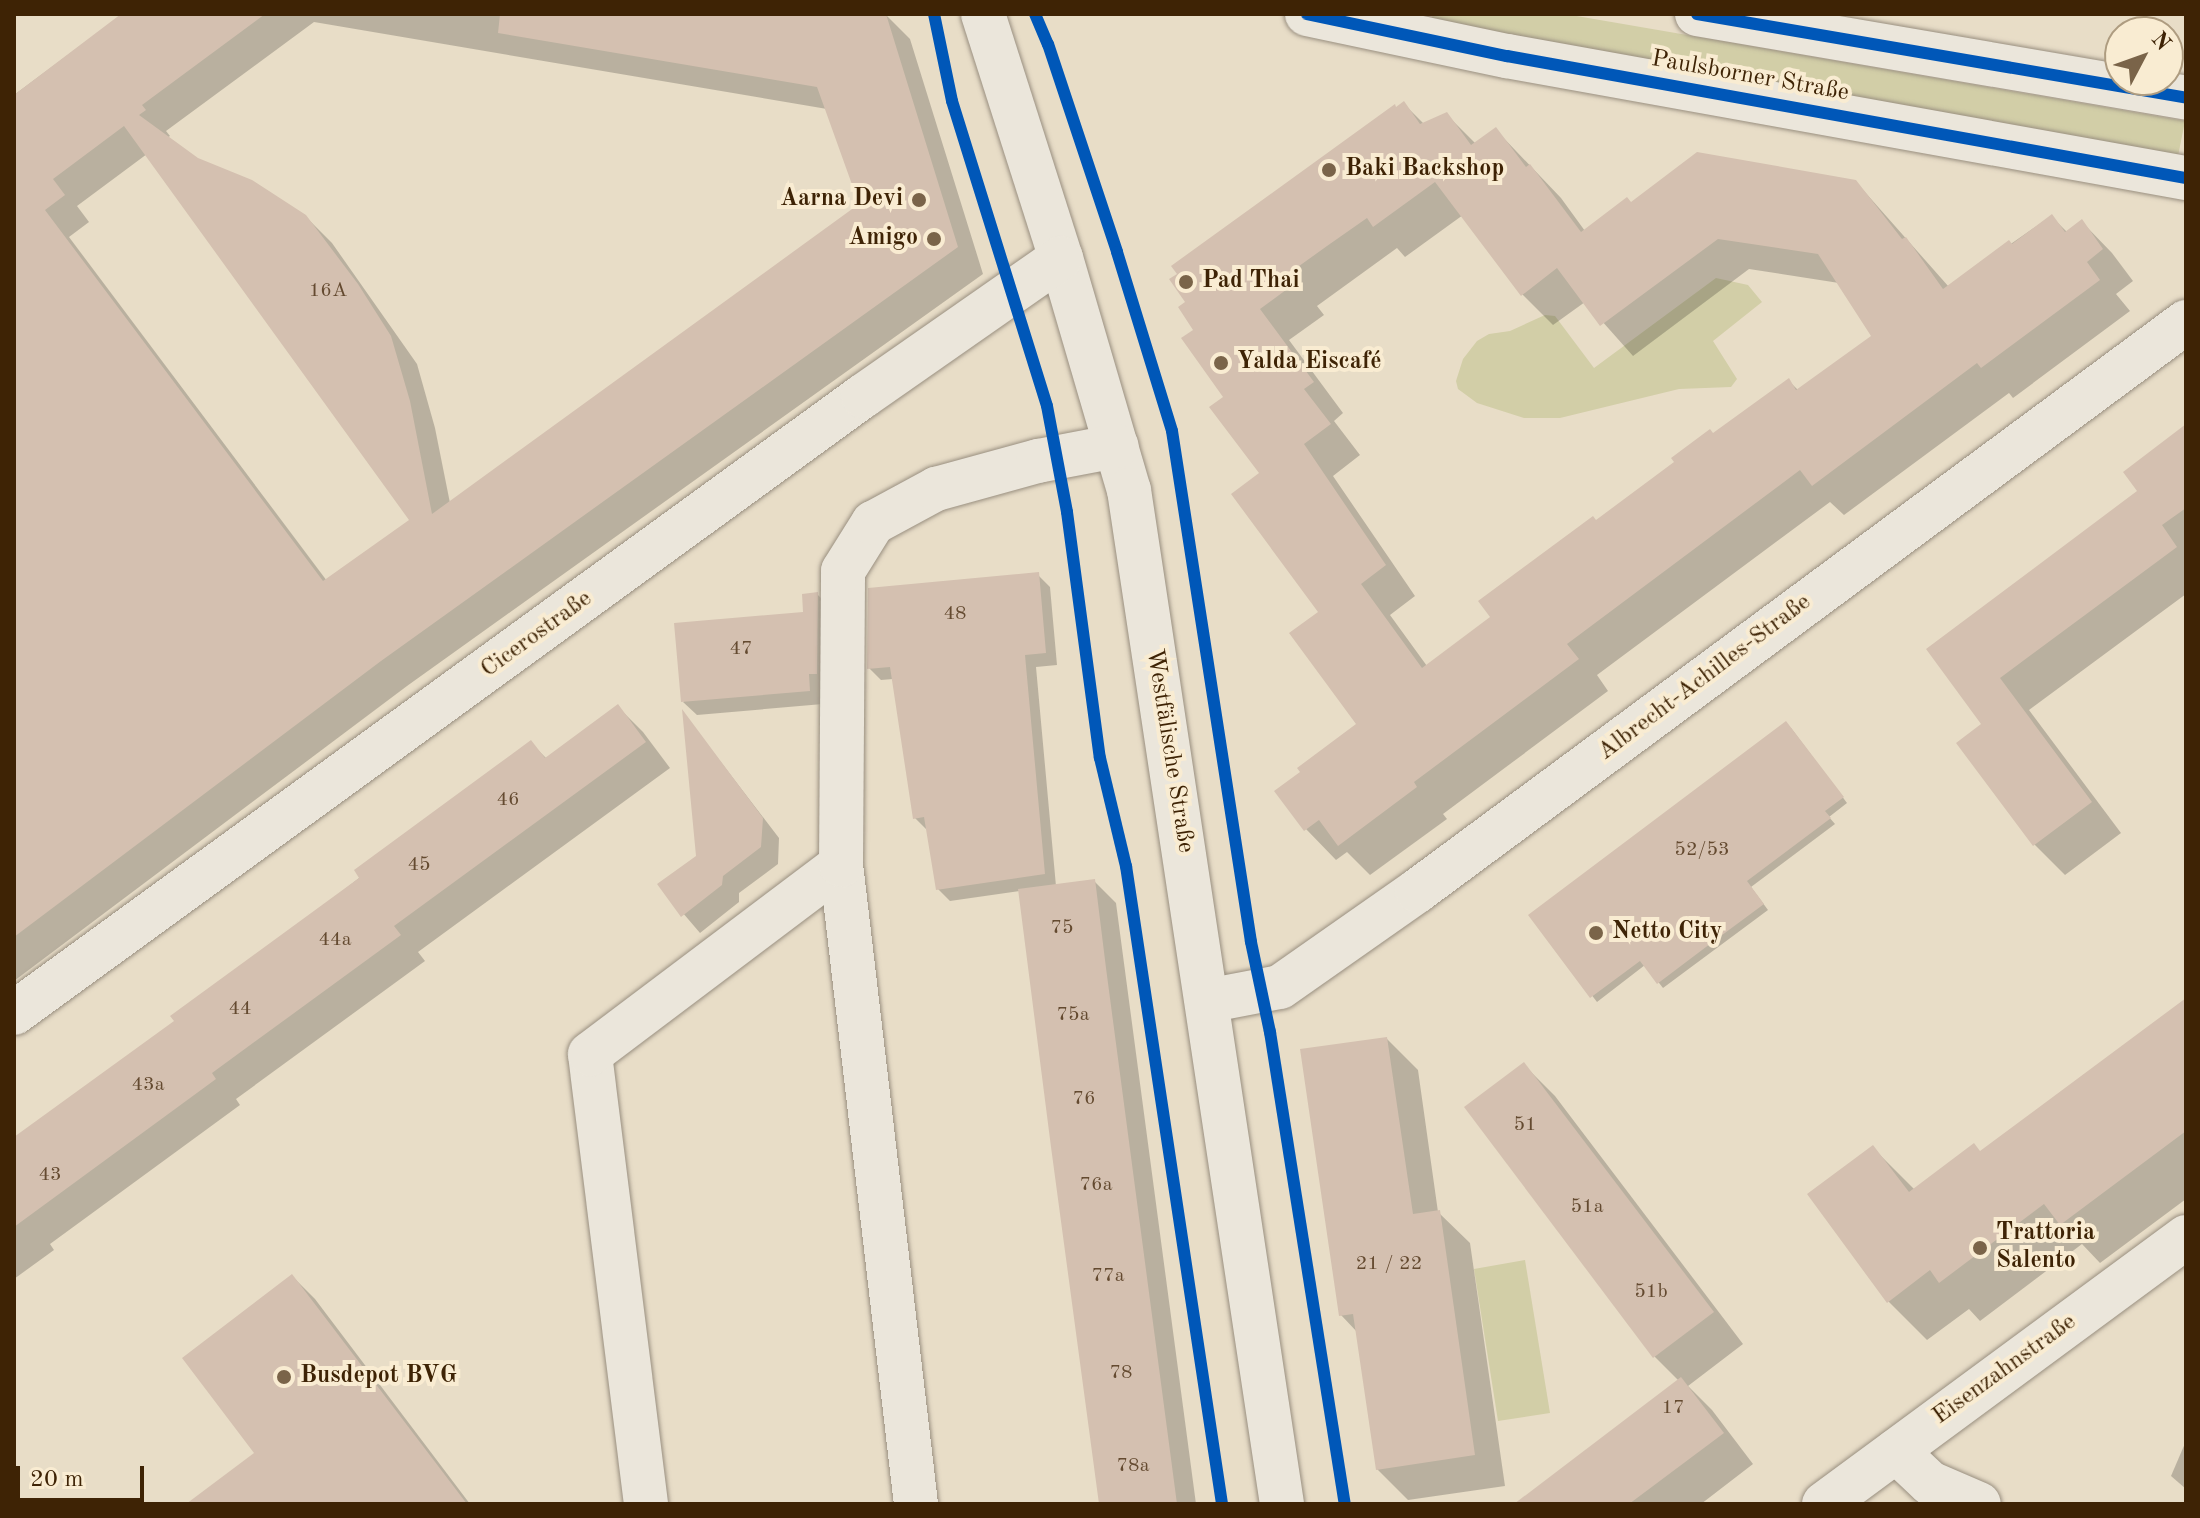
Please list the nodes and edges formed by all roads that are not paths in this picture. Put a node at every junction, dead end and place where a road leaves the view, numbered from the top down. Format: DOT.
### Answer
graph roads {
  1 [pos="983,14"];
  2 [pos="1307,14"];
  3 [pos="1697,14"];
  4 [pos="2186,98"];
  5 [pos="2186,178"];
  6 [pos="1061,258"];
  7 [pos="2186,322"];
  8 [pos="1117,446"];
  9 [pos="841,865"];
  10 [pos="1207,1001"];
  11 [pos="14,1013"];
  12 [pos="2186,1237"];
  13 [pos="1896,1451"];
  14 [pos="646,1504"];
  15 [pos="916,1504"];
  16 [pos="1282,1504"];
  17 [pos="1824,1504"];
  18 [pos="1979,1504"];
  1 -- 6 [label="street, Westfälische Straße"];
  2 -- 5 [label="street, Paulsborner Straße"];
  3 -- 4 [label="street"];
  6 -- 8 [label="street, Westfälische Straße"];
  6 -- 11 [label="street, Cicerostraße"];
  7 -- 10 [label="street, Albrecht-Achilles-Straße"];
  8 -- 9 [label="street"];
  8 -- 10 [label="street, Westfälische Straße"];
  9 -- 14 [label="street"];
  9 -- 15 [label="street"];
  10 -- 16 [label="street, Westfälische Straße"];
  12 -- 13 [label="street, Eisenzahnstraße"];
  13 -- 17 [label="street, Eisenzahnstraße"];
  13 -- 18 [label="street"];
}
